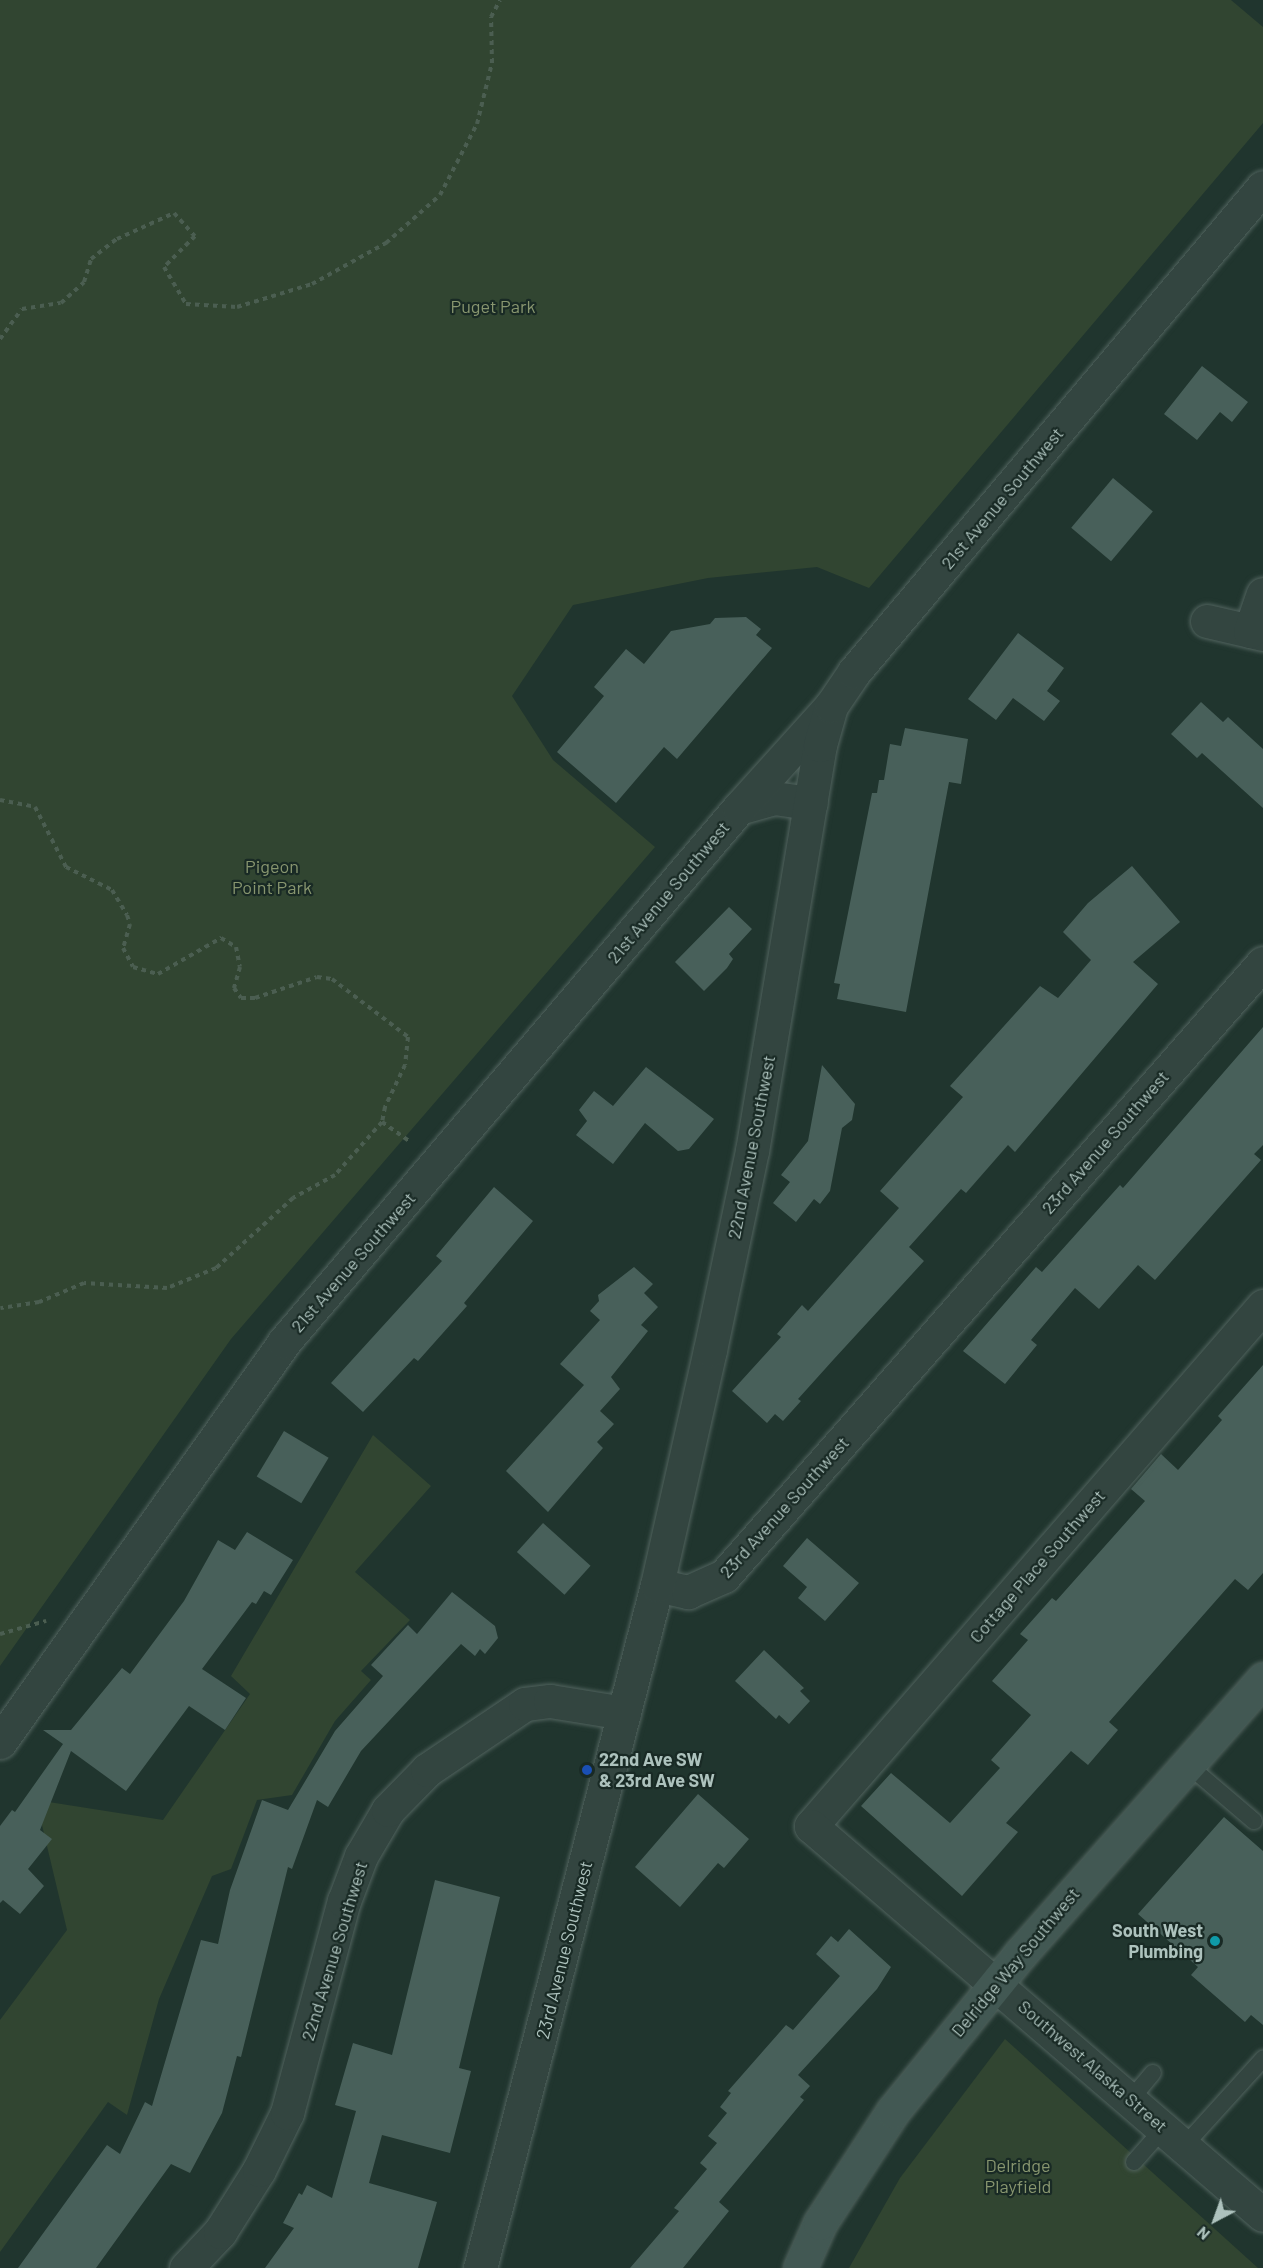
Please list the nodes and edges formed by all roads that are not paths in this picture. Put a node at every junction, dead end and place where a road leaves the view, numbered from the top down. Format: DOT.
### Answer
graph roads {
  1 [pos="1263,187"];
  2 [pos="1263,594"];
  3 [pos="1208,621"];
  4 [pos="1257,633"];
  5 [pos="831,706"];
  6 [pos="811,803"];
  7 [pos="739,808"];
  8 [pos="1263,963"];
  9 [pos="1263,1306"];
  10 [pos="657,1585"];
  11 [pos="1263,1679"];
  12 [pos="624,1713"];
  13 [pos="0,1742"];
  14 [pos="1187,1764"];
  15 [pos="1254,1821"];
  16 [pos="811,1826"];
  17 [pos="995,1983"];
  18 [pos="1263,2059"];
  19 [pos="1153,2073"];
  20 [pos="1131,2099"];
  21 [pos="1174,2137"];
  22 [pos="1134,2162"];
  23 [pos="1263,2215"];
  24 [pos="186,2268"];
  25 [pos="480,2268"];
  26 [pos="800,2268"];
  1 -- 5 [label="street, 21st Avenue Southwest"];
  2 -- 4 [label="street"];
  3 -- 4 [label="street"];
  5 -- 6 [label="street, 22nd Avenue Southwest"];
  5 -- 7 [label="street, 21st Avenue Southwest"];
  6 -- 7 [label="street, 21st Avenue Southwest"];
  6 -- 10 [label="street, 22nd Avenue Southwest"];
  7 -- 13 [label="street, 21st Avenue Southwest"];
  8 -- 10 [label="street, 23rd Avenue Southwest"];
  9 -- 16 [label="street, Cottage Place Southwest"];
  10 -- 12 [label="street, 23rd Avenue Southwest"];
  11 -- 14 [label="main road, Delridge Way Southwest"];
  12 -- 24 [label="street, 22nd Avenue Southwest"];
  12 -- 25 [label="street, 23rd Avenue Southwest"];
  14 -- 15 [label="lane"];
  14 -- 17 [label="main road, Delridge Way Southwest"];
  16 -- 17 [label="street, Southwest Alaska Street"];
  17 -- 20 [label="street, Southwest Alaska Street"];
  17 -- 26 [label="main road, Delridge Way Southwest"];
  18 -- 21 [label="lane"];
  19 -- 20 [label="lane"];
  20 -- 21 [label="street, Southwest Alaska Street"];
  21 -- 22 [label="lane"];
  21 -- 23 [label="street, Southwest Alaska Street"];
}
